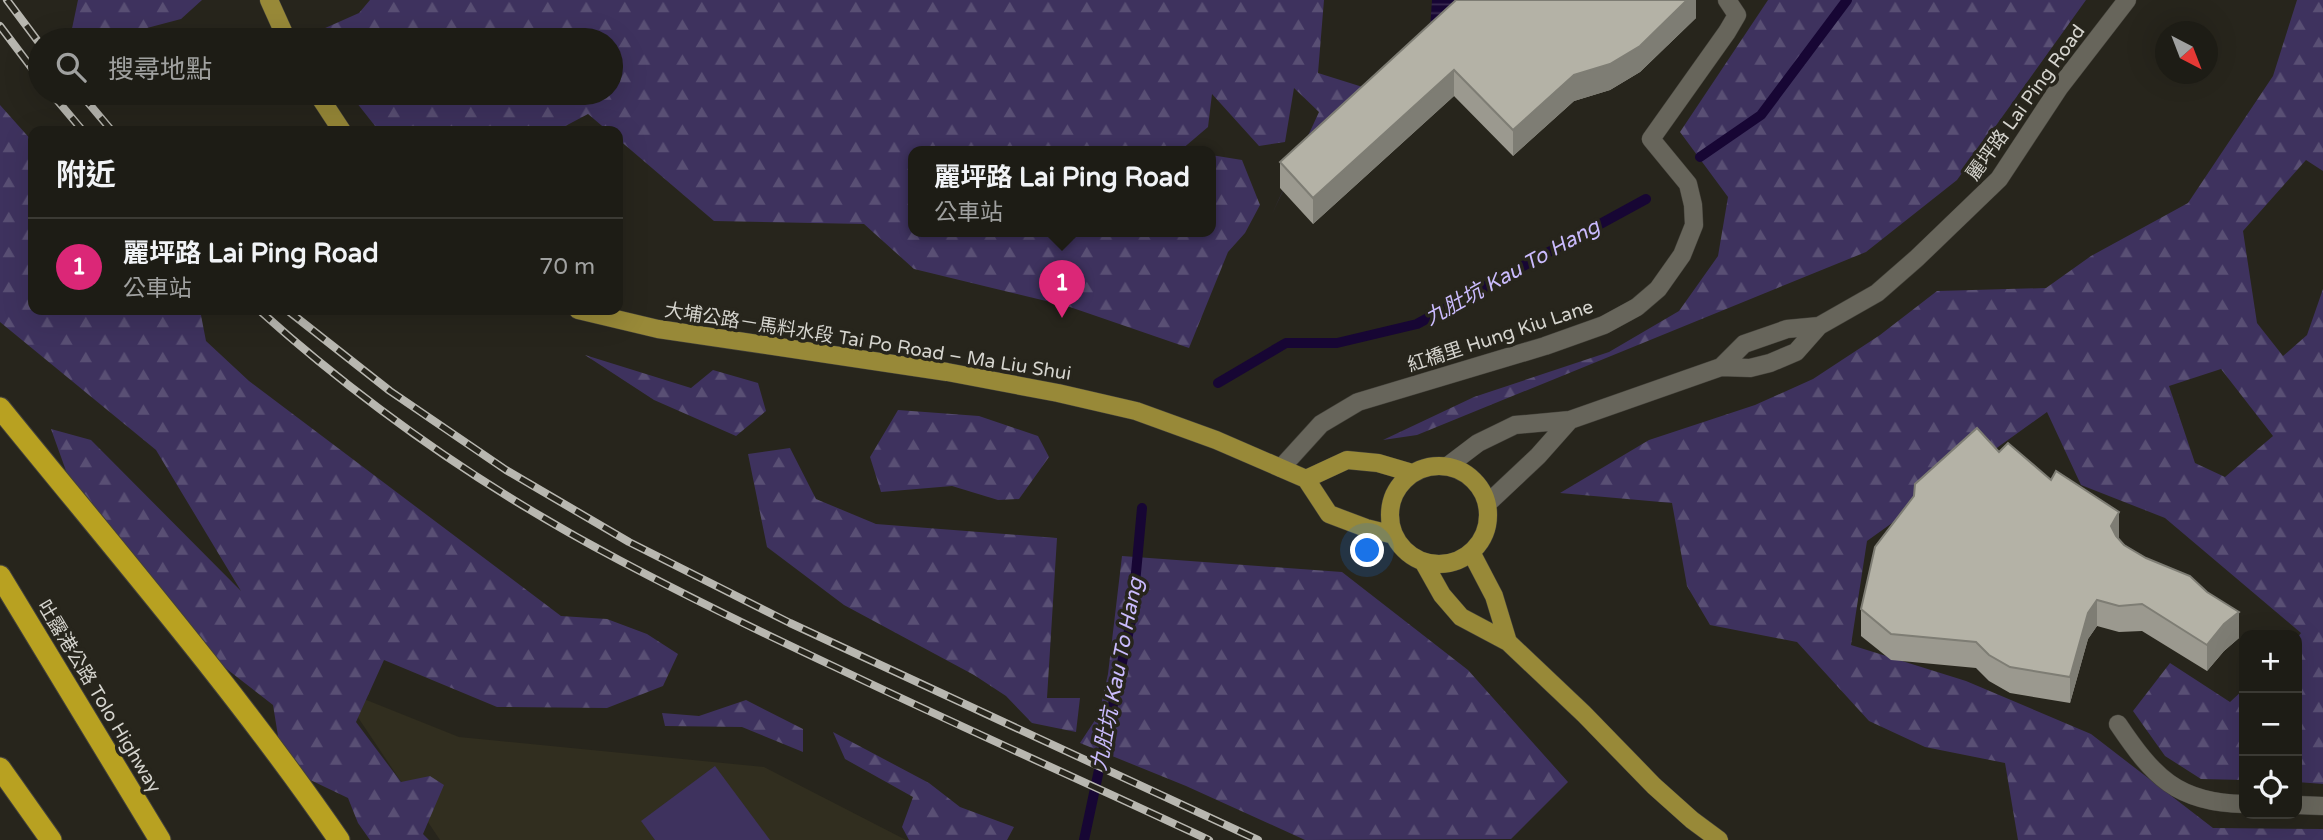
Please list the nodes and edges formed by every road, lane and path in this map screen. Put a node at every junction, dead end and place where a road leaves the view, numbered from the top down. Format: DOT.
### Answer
graph roads {
  1 [pos="269,0"];
  2 [pos="1727,0"];
  3 [pos="2127,0"];
  4 [pos="282,28"];
  5 [pos="325,105"];
  6 [pos="339,126"];
  7 [pos="599,315"];
  8 [pos="1819,326"];
  9 [pos="1721,367"];
  10 [pos="0,408"];
  11 [pos="1570,420"];
  12 [pos="1449,465"];
  13 [pos="1281,468"];
  14 [pos="1412,473"];
  15 [pos="1306,479"];
  16 [pos="1487,504"];
  17 [pos="1394,535"];
  18 [pos="1471,552"];
  19 [pos="1424,563"];
  20 [pos="0,576"];
  21 [pos="1508,642"];
  22 [pos="2118,724"];
  23 [pos="0,768"];
  24 [pos="2239,803"];
  25 [pos="2302,805"];
  26 [pos="2323,806"];
  27 [pos="51,840"];
  28 [pos="160,840"];
  29 [pos="339,840"];
  30 [pos="1719,840"];
  1 -- 4 [label="main road"];
  2 -- 13 [label="street, 紅橋里 Hung Kiu Lane"];
  3 -- 8 [label="street, 麗坪路 Lai Ping Road"];
  5 -- 6 [label="main road"];
  7 -- 13 [label="main road, 大埔公路－馬料水段 Tai Po Road – Ma Liu Shui"];
  8 -- 9 [label="street, 麗坪路 Lai Ping Road"];
  8 -- 9 [label="street, 麗坪路 Lai Ping Road"];
  9 -- 11 [label="street, 麗坪路 Lai Ping Road"];
  10 -- 29 [label="highway"];
  11 -- 12 [label="street, 麗坪路 Lai Ping Road"];
  11 -- 16 [label="street, 麗坪路 Lai Ping Road"];
  12 -- 14 [label="main road"];
  12 -- 16 [label="main road"];
  13 -- 15 [label="main road, 大埔公路－馬料水段 Tai Po Road – Ma Liu Shui"];
  14 -- 15 [label="main road"];
  14 -- 17 [label="main road"];
  15 -- 17 [label="main road"];
  16 -- 18 [label="main road"];
  17 -- 19 [label="main road"];
  18 -- 19 [label="main road"];
  18 -- 21 [label="main road"];
  19 -- 21 [label="main road"];
  20 -- 28 [label="highway, 吐露港公路 Tolo Highway"];
  21 -- 30 [label="main road"];
  22 -- 24 [label="street"];
  23 -- 27 [label="highway"];
  25 -- 26 [label="street"];
}
